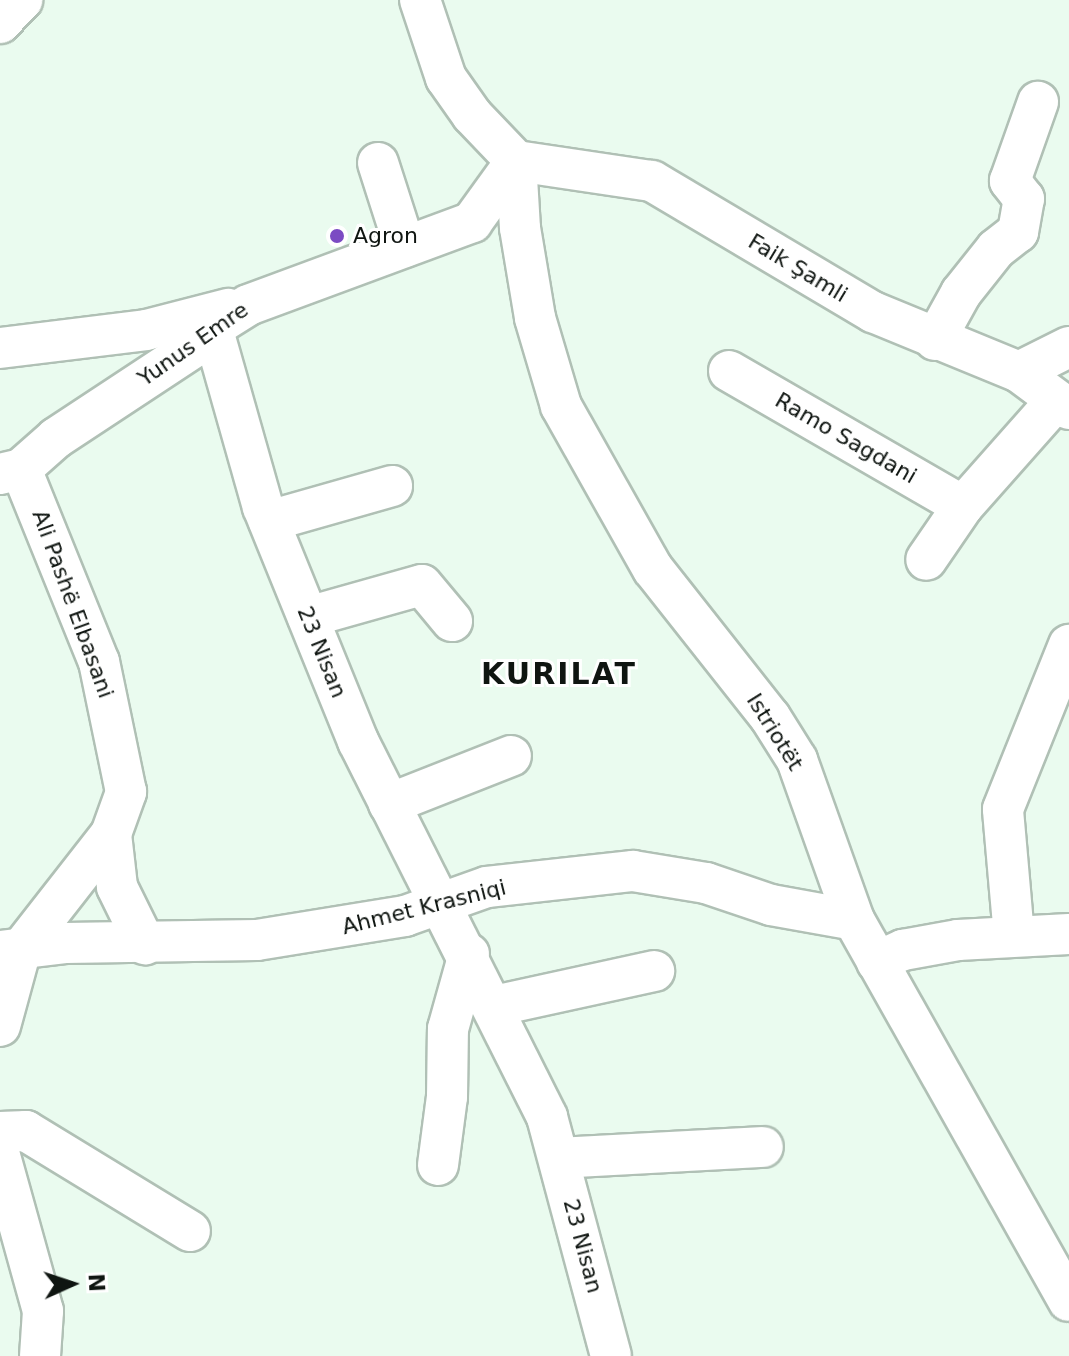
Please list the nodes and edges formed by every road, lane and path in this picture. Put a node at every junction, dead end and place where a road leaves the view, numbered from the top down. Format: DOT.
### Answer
graph roads {
  1 [pos="22,0"];
  2 [pos="420,0"];
  3 [pos="0,23"];
  4 [pos="1038,102"];
  5 [pos="516,161"];
  6 [pos="378,163"];
  7 [pos="405,247"];
  8 [pos="248,305"];
  9 [pos="214,334"];
  10 [pos="935,340"];
  11 [pos="1069,347"];
  12 [pos="0,348"];
  13 [pos="729,371"];
  14 [pos="1019,372"];
  15 [pos="1062,406"];
  16 [pos="10,472"];
  17 [pos="392,486"];
  18 [pos="963,506"];
  19 [pos="269,521"];
  20 [pos="926,560"];
  21 [pos="308,617"];
  22 [pos="452,621"];
  23 [pos="1069,645"];
  24 [pos="511,756"];
  25 [pos="389,804"];
  26 [pos="111,834"];
  27 [pos="437,904"];
  28 [pos="854,920"];
  29 [pos="1069,934"];
  30 [pos="1014,936"];
  31 [pos="145,944"];
  32 [pos="10,950"];
  33 [pos="469,954"];
  34 [pos="877,962"];
  35 [pos="654,971"];
  36 [pos="494,1006"];
  37 [pos="0,1026"];
  38 [pos="0,1132"];
  39 [pos="763,1147"];
  40 [pos="0,1156"];
  41 [pos="559,1158"];
  42 [pos="438,1165"];
  43 [pos="190,1231"];
  44 [pos="1069,1301"];
  45 [pos="40,1356"];
  46 [pos="611,1356"];
  1 -- 3 [label="street"];
  2 -- 5 [label="street"];
  4 -- 10 [label="street"];
  5 -- 7 [label="street, Yunus Emre"];
  5 -- 10 [label="street, Faik Şamli"];
  5 -- 28 [label="street, Istriotët"];
  6 -- 7 [label="street"];
  7 -- 8 [label="street, Yunus Emre"];
  8 -- 9 [label="street, Yunus Emre"];
  8 -- 12 [label="street"];
  9 -- 16 [label="street, Yunus Emre"];
  9 -- 19 [label="street, 23 Nisan"];
  10 -- 14 [label="street, Faik Şamli"];
  11 -- 14 [label="street"];
  13 -- 18 [label="street, Ramo Sagdani"];
  14 -- 15 [label="street, Faik Şamli"];
  15 -- 18 [label="street"];
  16 -- 26 [label="street, Ali Pashë Elbasani"];
  17 -- 19 [label="street"];
  18 -- 20 [label="street"];
  19 -- 21 [label="street, 23 Nisan"];
  21 -- 22 [label="street"];
  21 -- 25 [label="street, 23 Nisan"];
  23 -- 30 [label="street"];
  24 -- 25 [label="street"];
  25 -- 27 [label="street, 23 Nisan"];
  26 -- 31 [label="street, Ali Pashë Elbasani"];
  26 -- 32 [label="street, Ali Pashë Elbasani"];
  27 -- 28 [label="street, Ahmet Krasniqi"];
  27 -- 31 [label="street, Ahmet Krasniqi"];
  27 -- 33 [label="street, 23 Nisan"];
  28 -- 34 [label="street, Istriotët"];
  29 -- 30 [label="street"];
  30 -- 34 [label="street"];
  31 -- 32 [label="street, Ahmet Krasniqi"];
  32 -- 37 [label="street"];
  33 -- 36 [label="street, 23 Nisan"];
  33 -- 42 [label="street"];
  34 -- 44 [label="street, Istriotët"];
  35 -- 36 [label="street"];
  36 -- 41 [label="street, 23 Nisan"];
  38 -- 43 [label="street"];
  39 -- 41 [label="street"];
  40 -- 45 [label="street"];
  41 -- 46 [label="street, 23 Nisan"];
}
